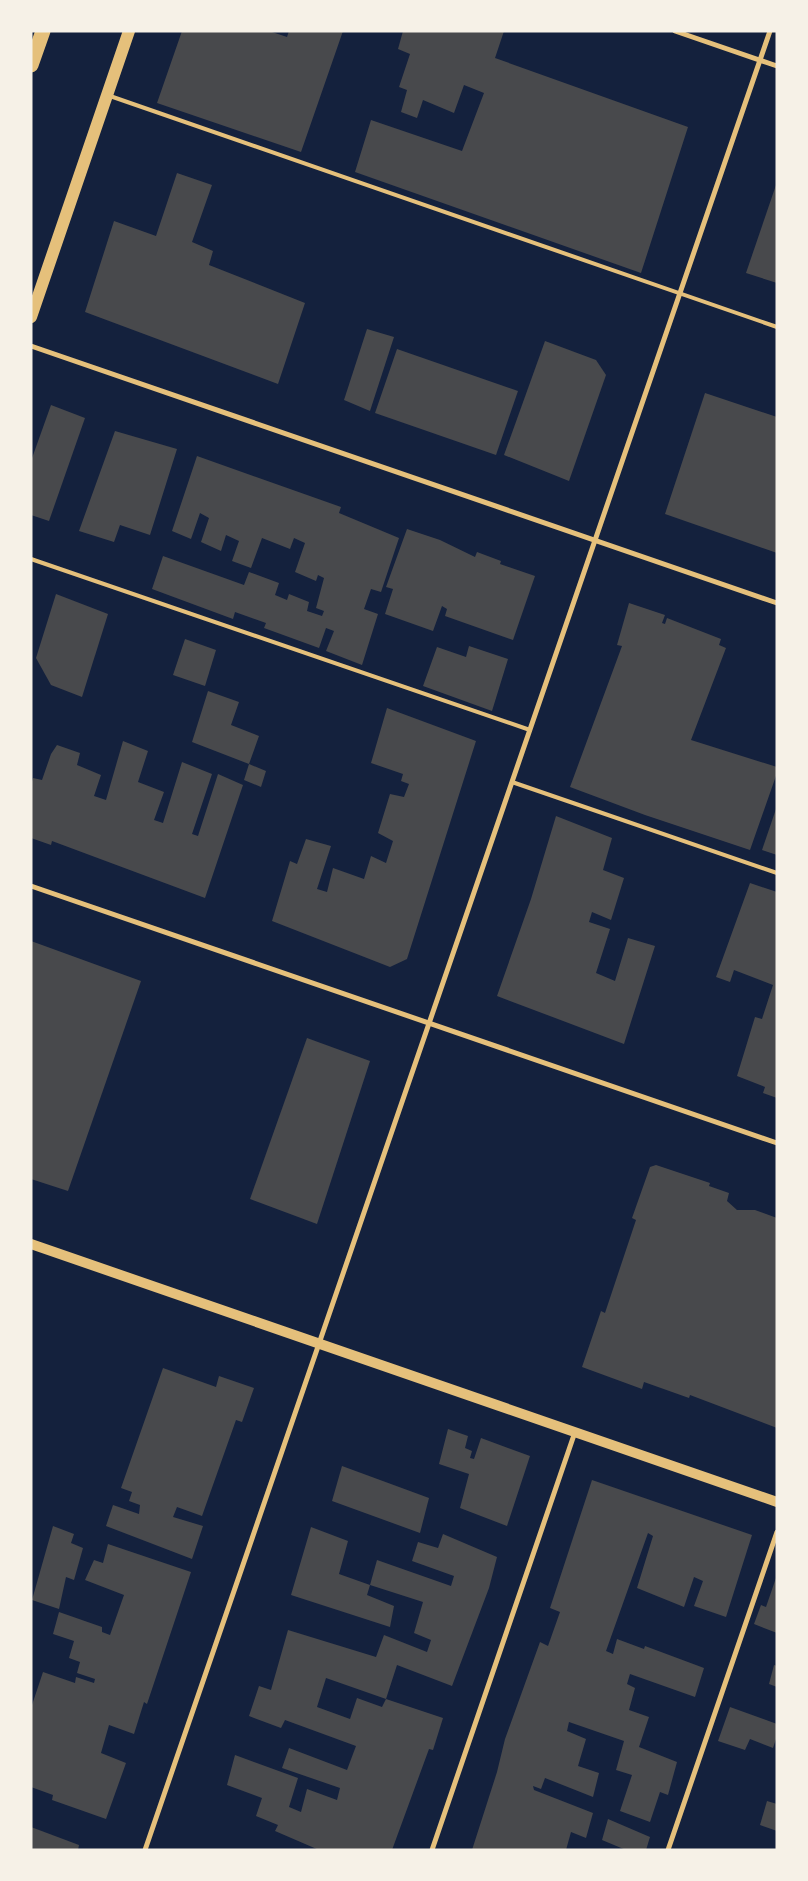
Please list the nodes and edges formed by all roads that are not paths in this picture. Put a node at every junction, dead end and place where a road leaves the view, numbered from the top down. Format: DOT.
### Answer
graph roads {
  1 [pos="43,31"];
  2 [pos="129,31"];
  3 [pos="675,31"];
  4 [pos="770,31"];
  5 [pos="760,60"];
  6 [pos="31,65"];
  7 [pos="777,66"];
  8 [pos="107,95"];
  9 [pos="680,294"];
  10 [pos="31,317"];
  11 [pos="777,327"];
  12 [pos="31,346"];
  13 [pos="595,540"];
  14 [pos="31,559"];
  15 [pos="777,603"];
  16 [pos="530,730"];
  17 [pos="512,782"];
  18 [pos="777,873"];
  19 [pos="31,886"];
  20 [pos="429,1023"];
  21 [pos="777,1143"];
  22 [pos="31,1244"];
  23 [pos="319,1343"];
  24 [pos="575,1432"];
  25 [pos="777,1502"];
  26 [pos="777,1532"];
  27 [pos="145,1850"];
  28 [pos="432,1850"];
  29 [pos="668,1850"];
  1 -- 6 [label="highway"];
  2 -- 8 [label="main road"];
  3 -- 5 [label="street"];
  4 -- 5 [label="street"];
  5 -- 7 [label="street"];
  5 -- 9 [label="street"];
  8 -- 9 [label="lane"];
  8 -- 10 [label="main road"];
  9 -- 11 [label="lane"];
  9 -- 13 [label="street"];
  12 -- 13 [label="street"];
  13 -- 15 [label="street"];
  13 -- 16 [label="street"];
  14 -- 16 [label="lane"];
  16 -- 17 [label="street"];
  17 -- 18 [label="lane"];
  17 -- 20 [label="street"];
  19 -- 20 [label="street"];
  20 -- 21 [label="street"];
  20 -- 23 [label="street"];
  22 -- 23 [label="main road"];
  23 -- 24 [label="main road"];
  23 -- 27 [label="street"];
  24 -- 25 [label="main road"];
  24 -- 28 [label="street"];
  26 -- 29 [label="street"];
}
